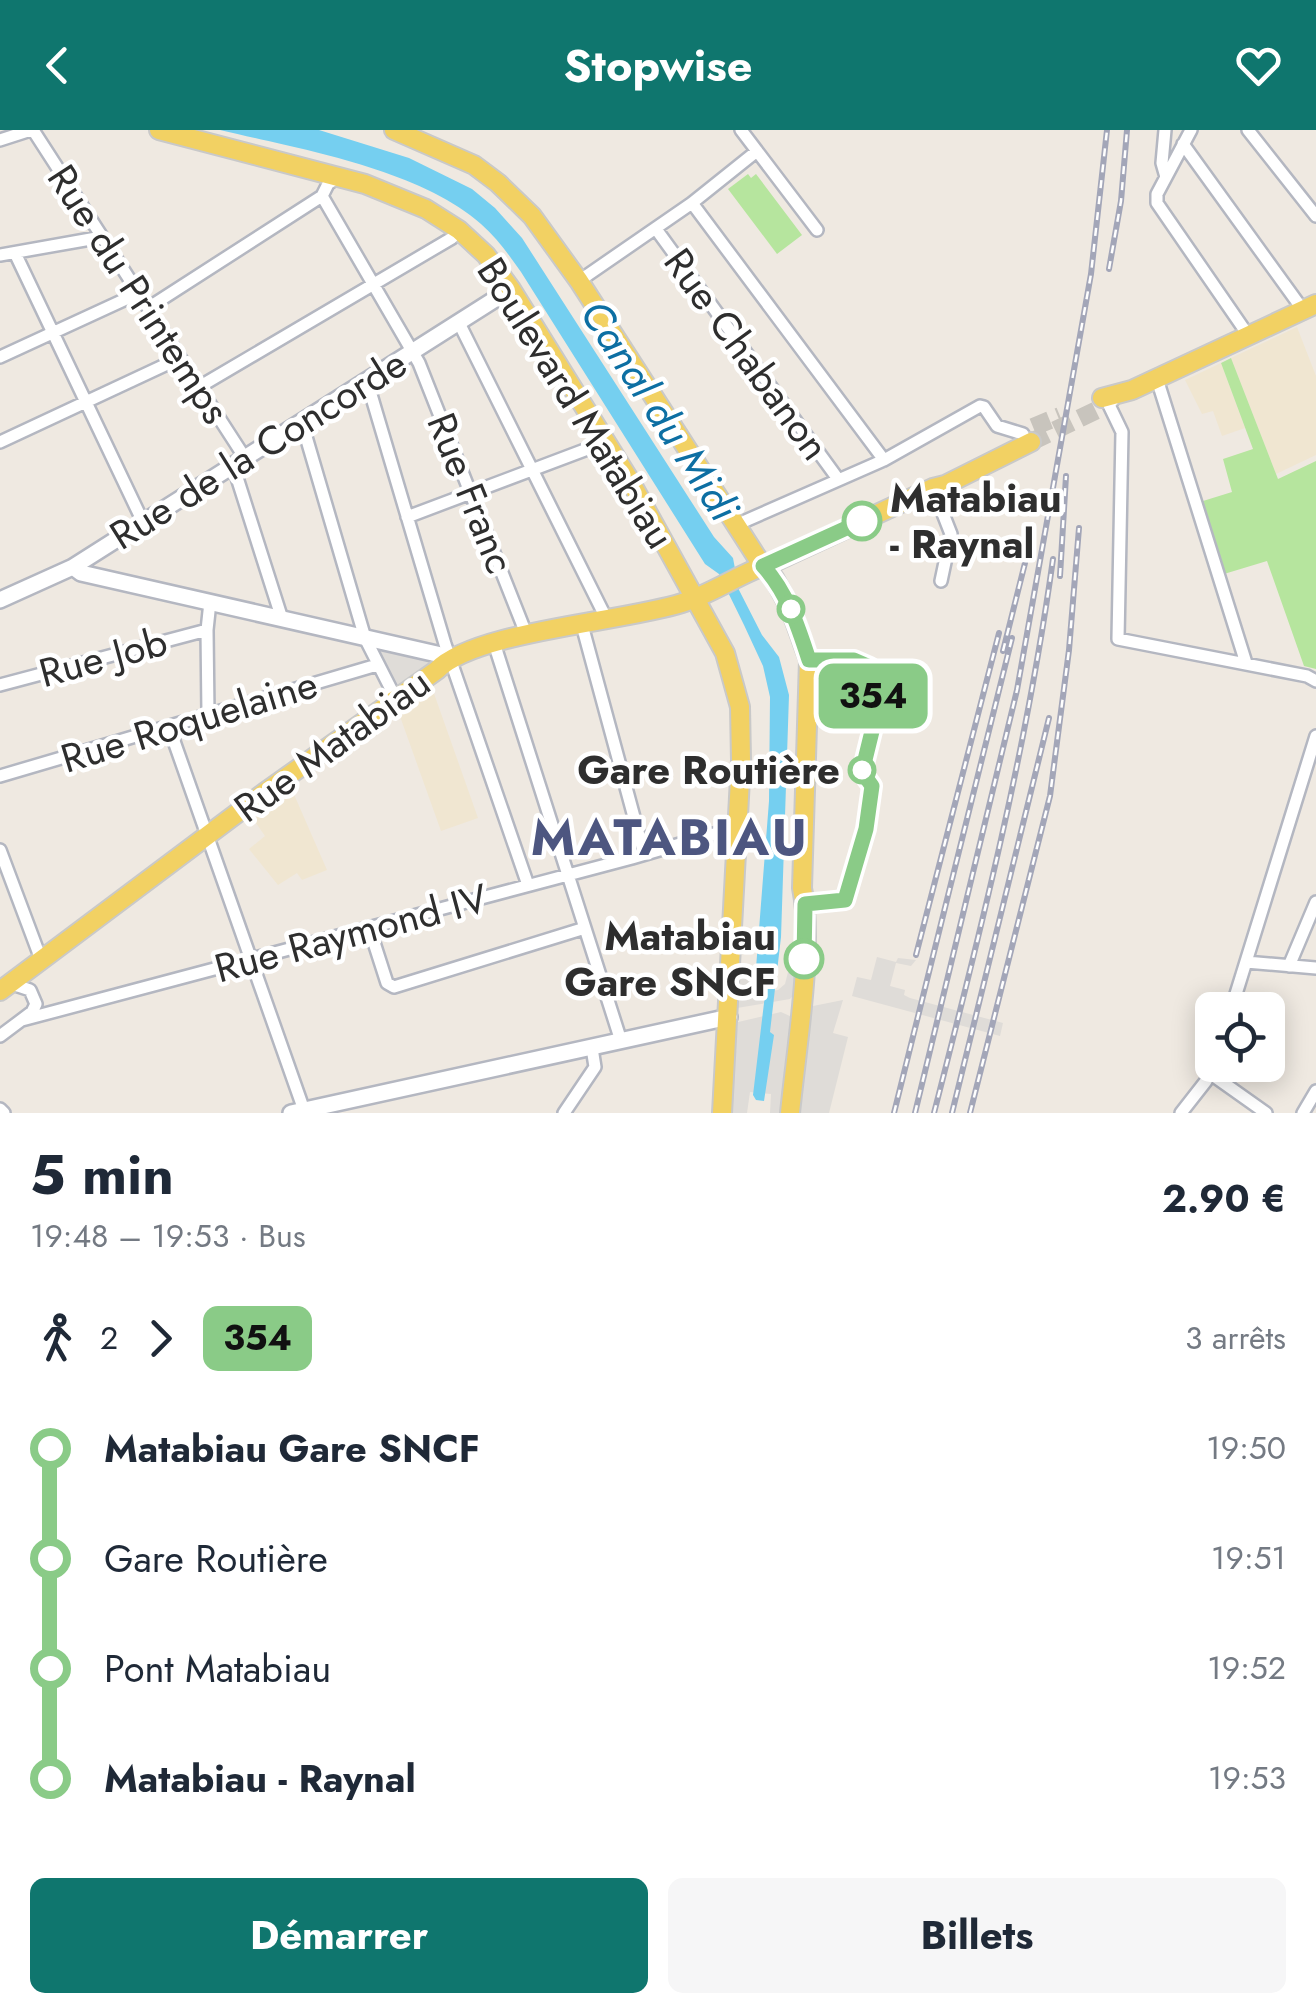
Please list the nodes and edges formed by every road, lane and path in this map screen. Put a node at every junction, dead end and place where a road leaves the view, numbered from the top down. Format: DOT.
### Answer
graph roads {
  1 [pos="32,130"];
  2 [pos="159,130"];
  3 [pos="394,130"];
  4 [pos="741,130"];
  5 [pos="1165,130"];
  6 [pos="1191,130"];
  7 [pos="1248,130"];
  8 [pos="0,140"];
  9 [pos="1183,144"];
  10 [pos="757,151"];
  11 [pos="338,177"];
  12 [pos="1166,177"];
  13 [pos="322,196"];
  14 [pos="692,203"];
  15 [pos="1316,216"];
  16 [pos="656,229"];
  17 [pos="459,230"];
  18 [pos="818,230"];
  19 [pos="102,237"];
  20 [pos="15,253"];
  21 [pos="0,255"];
  22 [pos="578,281"];
  23 [pos="372,285"];
  24 [pos="511,290"];
  25 [pos="138,293"];
  26 [pos="1309,307"];
  27 [pos="148,308"];
  28 [pos="459,323"];
  29 [pos="53,333"];
  30 [pos="1248,336"];
  31 [pos="412,352"];
  32 [pos="0,357"];
  33 [pos="180,358"];
  34 [pos="1157,379"];
  35 [pos="367,381"];
  36 [pos="199,386"];
  37 [pos="1112,399"];
  38 [pos="87,402"];
  39 [pos="302,423"];
  40 [pos="1029,435"];
  41 [pos="0,442"];
  42 [pos="606,442"];
  43 [pos="884,460"];
  44 [pos="239,461"];
  45 [pos="533,469"];
  46 [pos="838,480"];
  47 [pos="933,488"];
  48 [pos="471,493"];
  49 [pos="407,517"];
  50 [pos="143,522"];
  51 [pos="736,525"];
  52 [pos="73,566"];
  53 [pos="756,568"];
  54 [pos="941,581"];
  55 [pos="694,597"];
  56 [pos="0,600"];
  57 [pos="210,602"];
  58 [pos="282,619"];
  59 [pos="607,620"];
  60 [pos="582,625"];
  61 [pos="207,630"];
  62 [pos="527,636"];
  63 [pos="365,638"];
  64 [pos="494,643"];
  65 [pos="450,657"];
  66 [pos="1246,663"];
  67 [pos="377,665"];
  68 [pos="1316,681"];
  69 [pos="0,685"];
  70 [pos="396,699"];
  71 [pos="208,714"];
  72 [pos="169,727"];
  73 [pos="1316,736"];
  74 [pos="0,776"];
  75 [pos="738,826"];
  76 [pos="210,835"];
  77 [pos="0,850"];
  78 [pos="644,854"];
  79 [pos="568,874"];
  80 [pos="528,885"];
  81 [pos="1316,902"];
  82 [pos="369,928"];
  83 [pos="586,928"];
  84 [pos="253,959"];
  85 [pos="42,962"];
  86 [pos="1246,962"];
  87 [pos="1288,966"];
  88 [pos="1316,968"];
  89 [pos="6,987"];
  90 [pos="1236,992"];
  91 [pos="728,1017"];
  92 [pos="22,1020"];
  93 [pos="0,1036"];
  94 [pos="622,1040"];
  95 [pos="592,1048"];
  96 [pos="1203,1082"];
  97 [pos="1228,1082"];
  98 [pos="1316,1091"];
  99 [pos="300,1112"];
  100 [pos="564,1113"];
  101 [pos="722,1113"];
  102 [pos="790,1113"];
  103 [pos="1181,1113"];
  104 [pos="1266,1113"];
  105 [pos="1303,1113"];
  1 -- 8 [label="street"];
  1 -- 19 [label="street, Rue du Printemps"];
  2 -- 11 [label="main road, Boulevard Matabiau"];
  3 -- 22 [label="main road"];
  4 -- 10 [label="street"];
  5 -- 12 [label="street"];
  6 -- 9 [label="street"];
  7 -- 15 [label="street"];
  9 -- 12 [label="street"];
  9 -- 26 [label="street"];
  10 -- 14 [label="street"];
  10 -- 18 [label="street"];
  11 -- 13 [label="street"];
  11 -- 17 [label="main road, Boulevard Matabiau"];
  12 -- 30 [label="street"];
  13 -- 23 [label="street, Rue Franc"];
  13 -- 27 [label="street"];
  14 -- 16 [label="street"];
  14 -- 43 [label="street"];
  16 -- 22 [label="street"];
  16 -- 46 [label="street, Rue Chabanon"];
  17 -- 23 [label="street"];
  17 -- 24 [label="main road, Boulevard Matabiau"];
  19 -- 20 [label="street"];
  19 -- 25 [label="street, Rue du Printemps"];
  20 -- 21 [label="street"];
  20 -- 29 [label="street"];
  22 -- 51 [label="main road"];
  23 -- 31 [label="street, Rue Franc"];
  23 -- 36 [label="street"];
  24 -- 28 [label="street, Rue de la Concorde"];
  24 -- 42 [label="main road, Boulevard Matabiau"];
  25 -- 27 [label="street, Rue du Printemps"];
  25 -- 29 [label="street"];
  26 -- 30 [label="main road"];
  27 -- 33 [label="street, Rue du Printemps"];
  28 -- 31 [label="street, Rue de la Concorde"];
  28 -- 45 [label="street"];
  29 -- 32 [label="street"];
  29 -- 38 [label="street"];
  30 -- 34 [label="main road"];
  31 -- 35 [label="street, Rue de la Concorde"];
  31 -- 48 [label="street, Rue Franc"];
  33 -- 36 [label="street, Rue du Printemps"];
  33 -- 38 [label="street"];
  34 -- 37 [label="main road"];
  34 -- 66 [label="street"];
  35 -- 39 [label="street, Rue de la Concorde"];
  35 -- 49 [label="street"];
  36 -- 44 [label="street, Rue du Printemps"];
  37 -- 66 [label="street"];
  38 -- 41 [label="street"];
  38 -- 50 [label="street"];
  39 -- 44 [label="street, Rue de la Concorde"];
  39 -- 63 [label="street"];
  40 -- 43 [label="street"];
  40 -- 47 [label="main road, Rue Matabiau"];
  42 -- 45 [label="street"];
  42 -- 55 [label="main road, Boulevard Matabiau"];
  43 -- 46 [label="street"];
  44 -- 50 [label="street, Rue de la Concorde"];
  44 -- 58 [label="street, Rue du Printemps"];
  45 -- 48 [label="street"];
  45 -- 59 [label="street"];
  46 -- 51 [label="street"];
  47 -- 53 [label="main road, Rue Matabiau"];
  47 -- 54 [label="street"];
  48 -- 49 [label="street"];
  48 -- 62 [label="street, Rue Franc"];
  49 -- 65 [label="street"];
  50 -- 52 [label="street, Rue de la Concorde"];
  51 -- 53 [label="main road"];
  52 -- 56 [label="street, Rue de la Concorde"];
  52 -- 57 [label="street"];
  53 -- 55 [label="main road, Rue Matabiau"];
  53 -- 102 [label="main road"];
  55 -- 59 [label="main road, Rue Matabiau"];
  55 -- 75 [label="main road, Boulevard Matabiau"];
  57 -- 58 [label="street"];
  57 -- 61 [label="street"];
  58 -- 63 [label="street"];
  59 -- 60 [label="main road, Rue Matabiau"];
  60 -- 62 [label="main road, Rue Matabiau"];
  60 -- 78 [label="street"];
  61 -- 69 [label="street, Rue Job"];
  61 -- 71 [label="street"];
  62 -- 64 [label="main road, Rue Matabiau"];
  63 -- 65 [label="street"];
  63 -- 67 [label="street"];
  64 -- 65 [label="main road, Rue Matabiau"];
  64 -- 79 [label="street"];
  65 -- 70 [label="main road, Rue Matabiau"];
  65 -- 80 [label="street"];
  66 -- 68 [label="street"];
  67 -- 70 [label="street"];
  67 -- 71 [label="street, Rue Roquelaine"];
  70 -- 76 [label="main road, Rue Matabiau"];
  71 -- 72 [label="street, Rue Roquelaine"];
  72 -- 74 [label="street, Rue Roquelaine"];
  72 -- 76 [label="street"];
  73 -- 86 [label="street"];
  75 -- 78 [label="street, Rue Raymond IV"];
  75 -- 91 [label="main road, Boulevard Matabiau"];
  76 -- 84 [label="street"];
  76 -- 85 [label="main road, Rue Matabiau"];
  77 -- 85 [label="street"];
  78 -- 79 [label="street, Rue Raymond IV"];
  79 -- 80 [label="street, Rue Raymond IV"];
  79 -- 83 [label="street"];
  80 -- 82 [label="street, Rue Raymond IV"];
  81 -- 87 [label="street"];
  82 -- 83 [label="street"];
  82 -- 84 [label="street, Rue Raymond IV"];
  83 -- 94 [label="street"];
  84 -- 92 [label="street, Rue Raymond IV"];
  84 -- 99 [label="street"];
  85 -- 89 [label="main road, Rue Matabiau"];
  86 -- 87 [label="street"];
  86 -- 90 [label="street"];
  87 -- 88 [label="street"];
  89 -- 92 [label="street"];
  91 -- 94 [label="street"];
  91 -- 101 [label="main road, Boulevard Matabiau"];
  92 -- 93 [label="street"];
  94 -- 95 [label="street"];
  95 -- 99 [label="street"];
  95 -- 100 [label="street"];
  96 -- 103 [label="street"];
  97 -- 104 [label="street"];
  98 -- 105 [label="street"];
}
